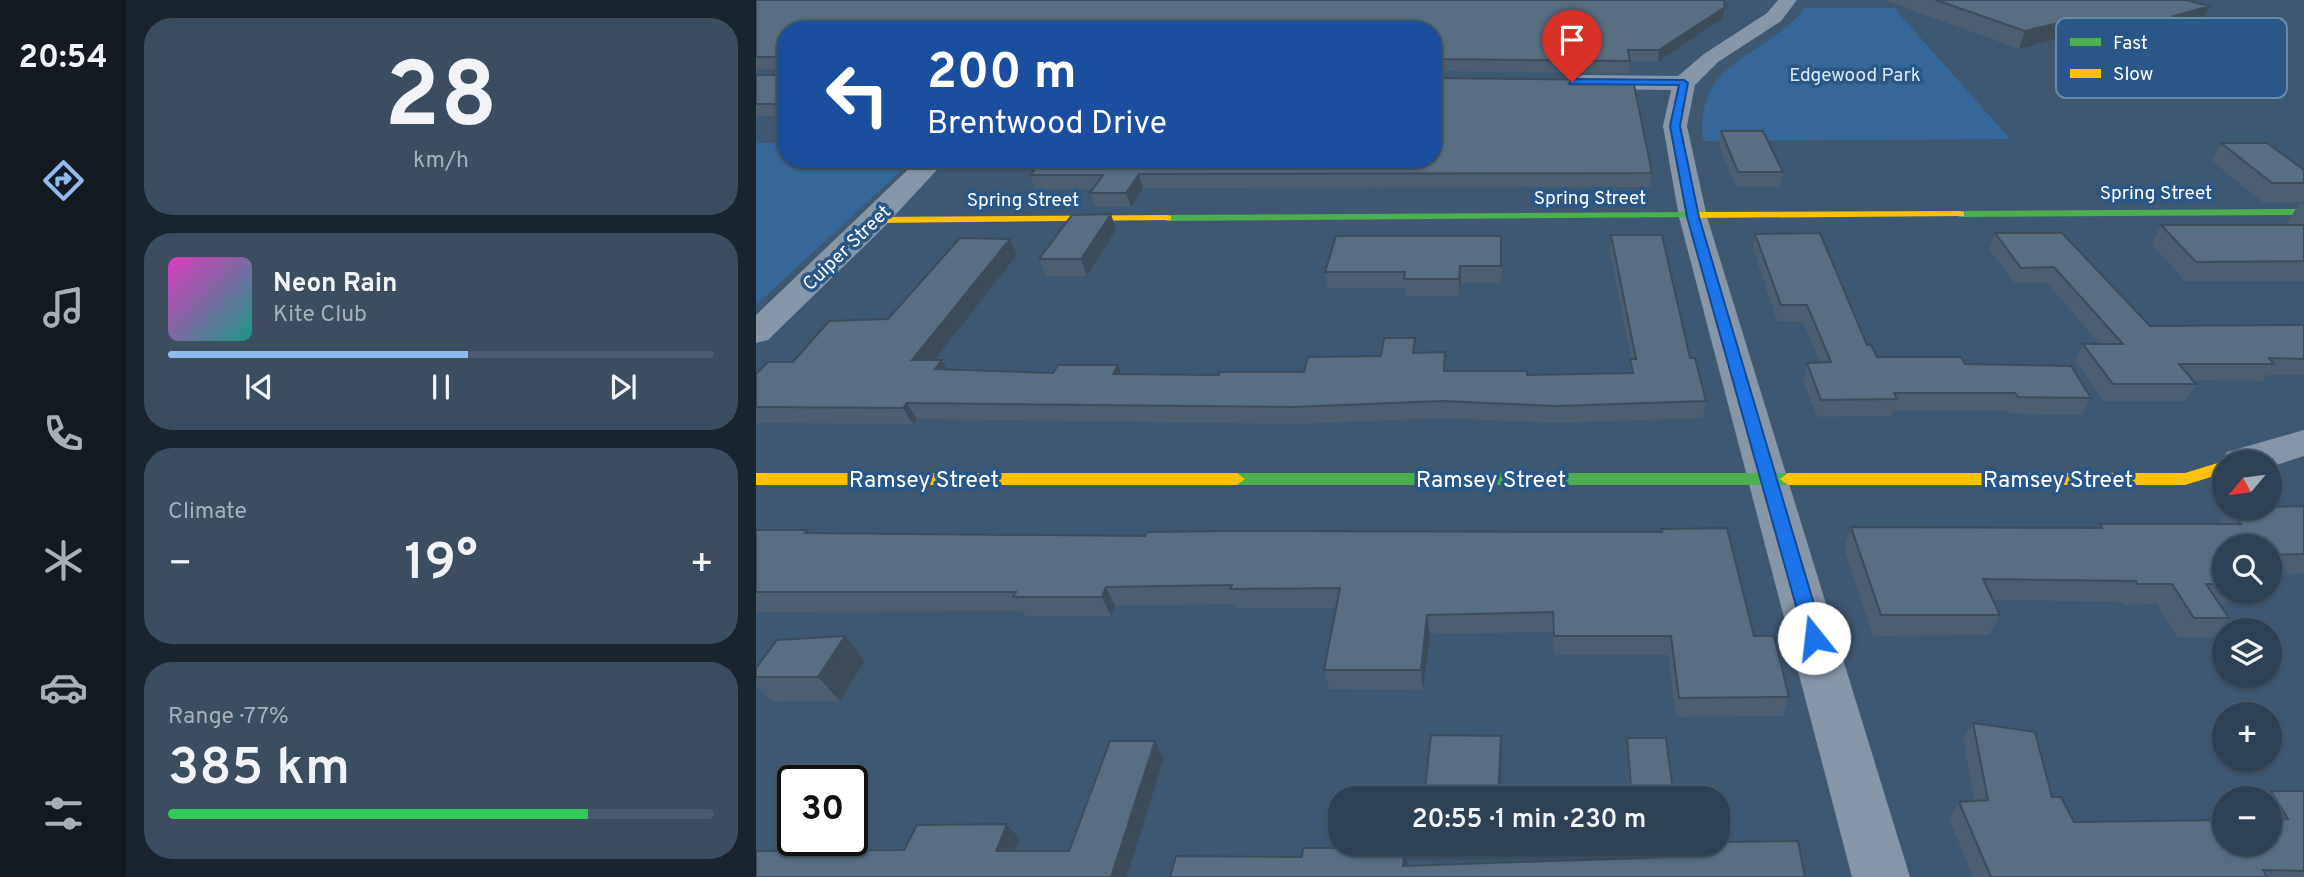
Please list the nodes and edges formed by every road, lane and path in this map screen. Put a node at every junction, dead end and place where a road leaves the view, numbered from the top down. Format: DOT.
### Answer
graph roads {
  1 [pos="1788,0"];
  2 [pos="1559,82"];
  3 [pos="1684,83"];
  4 [pos="925,168"];
  5 [pos="2304,212"];
  6 [pos="1693,217"];
  7 [pos="875,220"];
  8 [pos="756,333"];
  9 [pos="2304,443"];
  10 [pos="2281,450"];
  11 [pos="2212,471"];
  12 [pos="1770,479"];
  13 [pos="756,480"];
  14 [pos="1881,877"];
  1 -- 3 [label="street"];
  2 -- 3 [label="street"];
  3 -- 6 [label="street"];
  4 -- 7 [label="street, Cuiper Street"];
  5 -- 6 [label="street, Spring Street"];
  6 -- 7 [label="street, Spring Street"];
  6 -- 12 [label="street"];
  7 -- 8 [label="street, Cuiper Street"];
  9 -- 10 [label="street"];
  11 -- 12 [label="street, Ramsey Street"];
  12 -- 13 [label="street, Ramsey Street"];
  12 -- 14 [label="street"];
}
